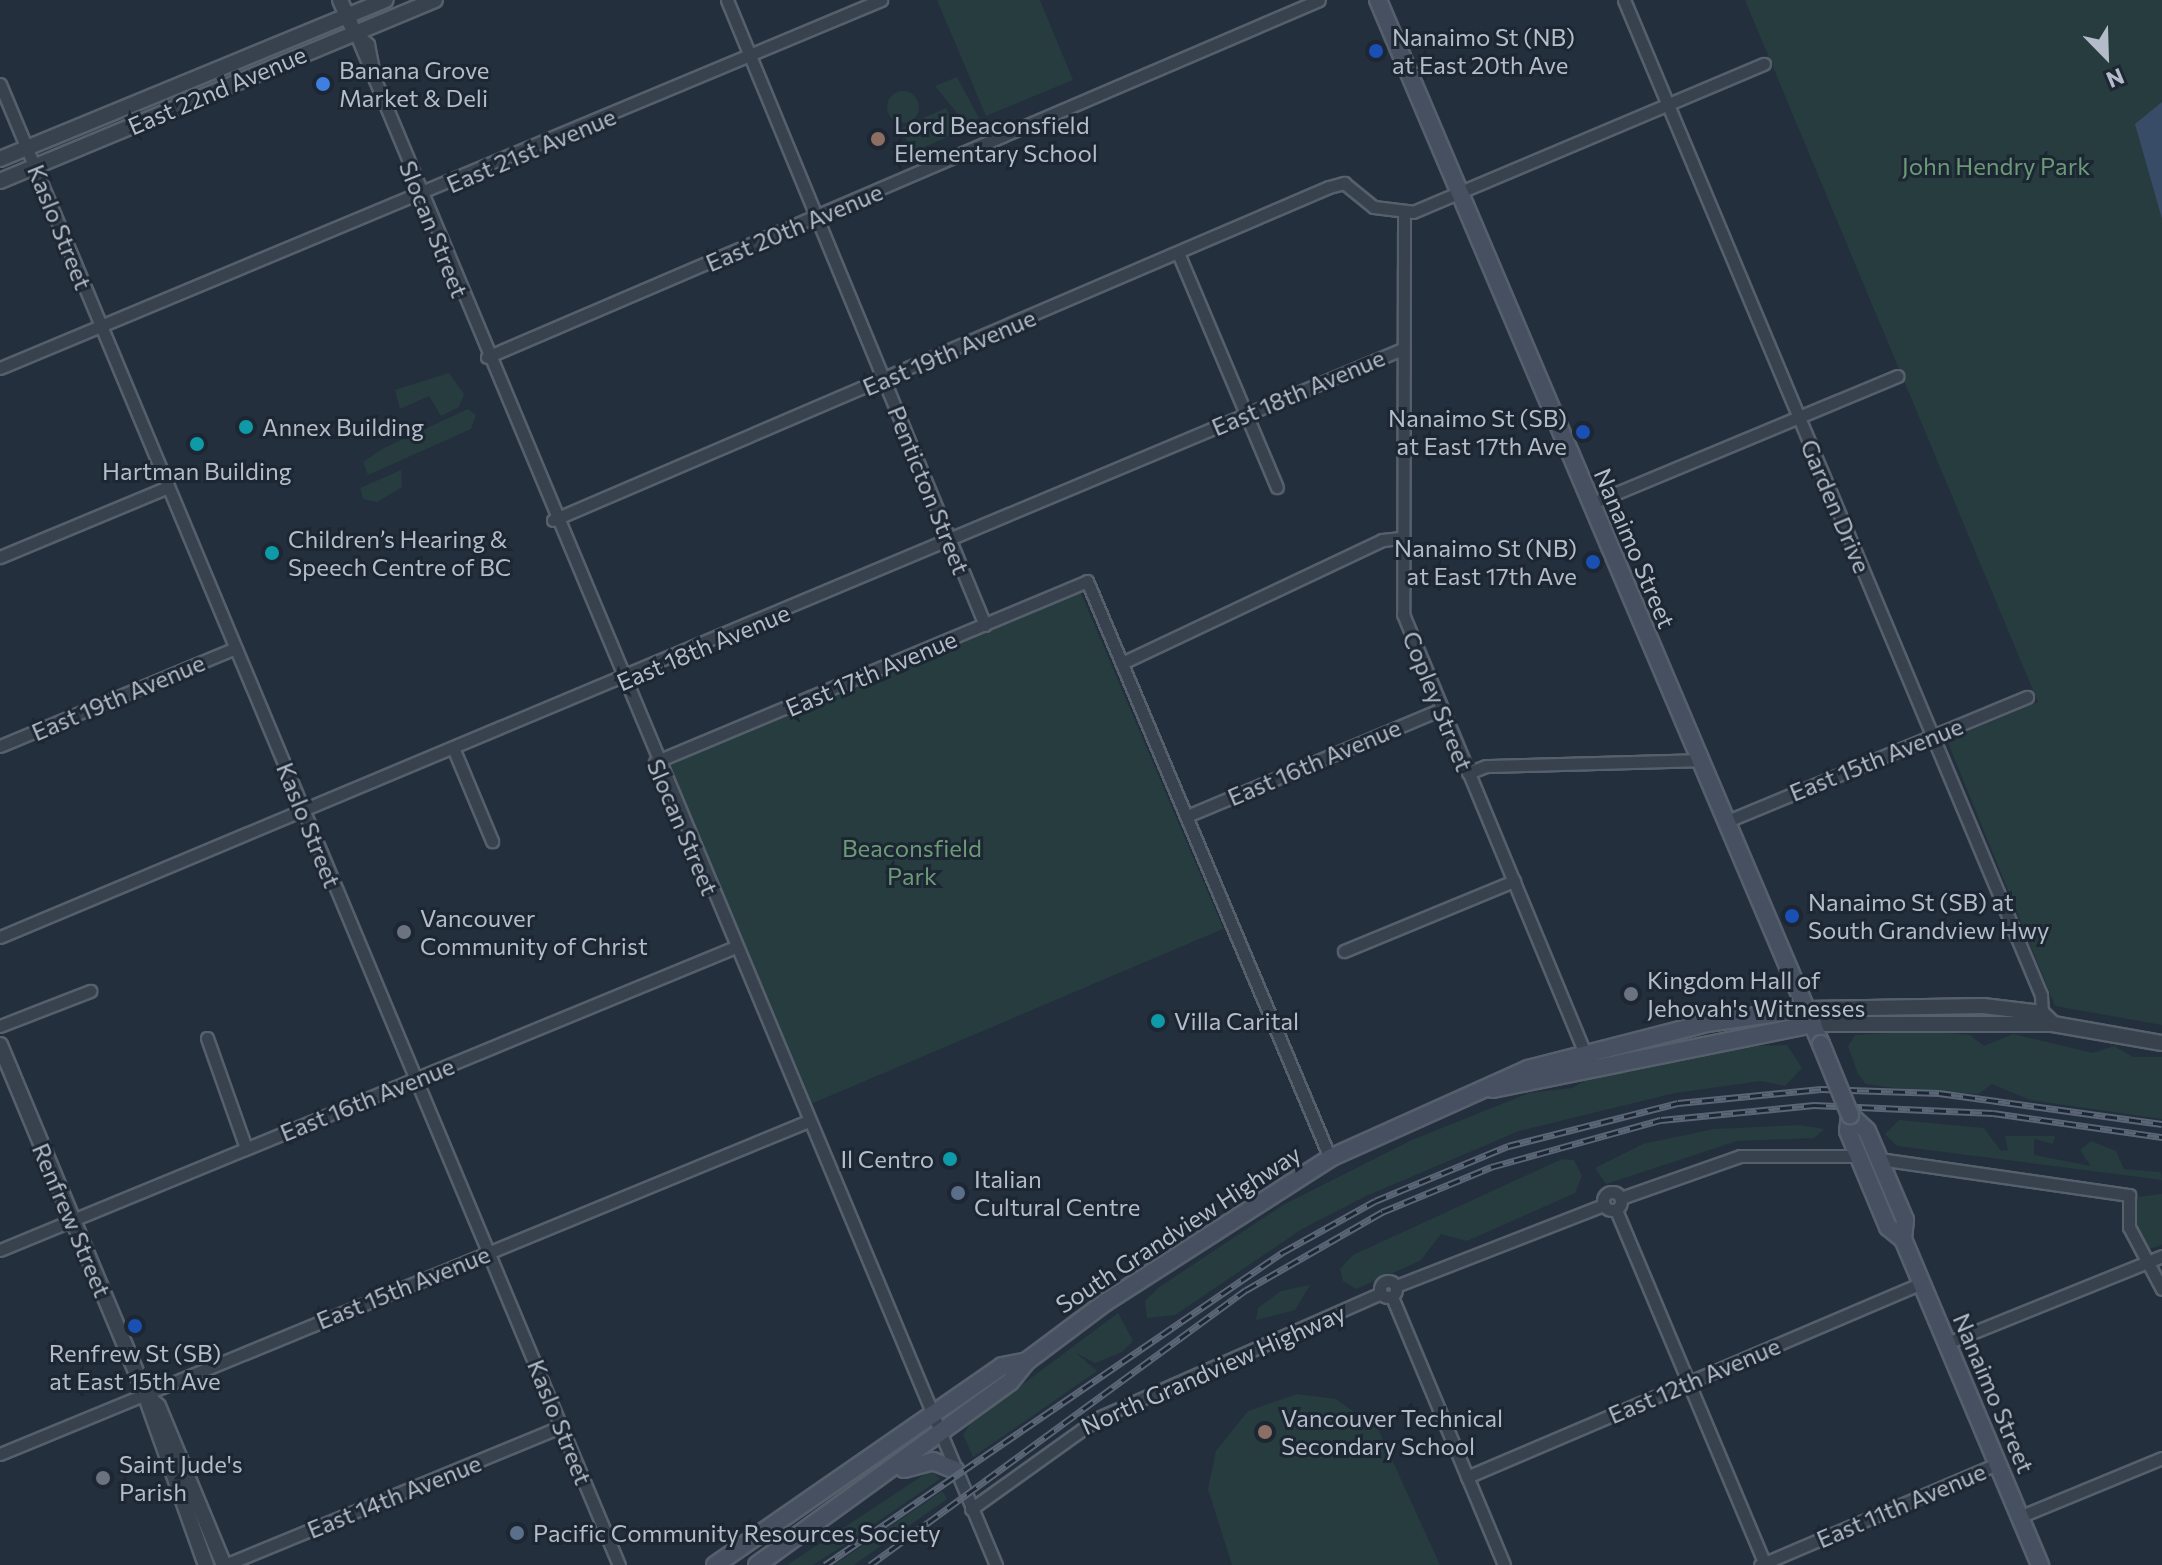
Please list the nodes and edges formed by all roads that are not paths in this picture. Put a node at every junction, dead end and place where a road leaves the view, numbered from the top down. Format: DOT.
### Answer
graph roads {
  1 [pos="340,0"];
  2 [pos="386,0"];
  3 [pos="435,0"];
  4 [pos="727,0"];
  5 [pos="881,0"];
  6 [pos="1319,0"];
  7 [pos="1378,0"];
  8 [pos="1624,0"];
  9 [pos="347,16"];
  10 [pos="355,32"];
  11 [pos="751,57"];
  12 [pos="1764,64"];
  13 [pos="0,84"];
  14 [pos="1670,104"];
  15 [pos="28,148"];
  16 [pos="0,159"];
  17 [pos="36,166"];
  18 [pos="0,181"];
  19 [pos="1459,192"];
  20 [pos="421,196"];
  21 [pos="1404,214"];
  22 [pos="816,218"];
  23 [pos="1178,253"];
  24 [pos="101,326"];
  25 [pos="1402,349"];
  26 [pos="487,357"];
  27 [pos="0,368"];
  28 [pos="1897,376"];
  29 [pos="884,380"];
  30 [pos="1246,413"];
  31 [pos="1799,416"];
  32 [pos="168,487"];
  33 [pos="1277,487"];
  34 [pos="1590,504"];
  35 [pos="553,520"];
  36 [pos="1401,538"];
  37 [pos="951,542"];
  38 [pos="0,557"];
  39 [pos="985,625"];
  40 [pos="235,648"];
  41 [pos="1122,663"];
  42 [pos="621,682"];
  43 [pos="2027,697"];
  44 [pos="1441,709"];
  45 [pos="1932,736"];
  46 [pos="0,746"];
  47 [pos="454,750"];
  48 [pos="1699,760"];
  49 [pos="655,762"];
  50 [pos="1468,773"];
  51 [pos="304,811"];
  52 [pos="1187,816"];
  53 [pos="1725,822"];
  54 [pos="492,841"];
  55 [pos="1514,881"];
  56 [pos="0,937"];
  57 [pos="733,948"];
  58 [pos="1344,951"];
  59 [pos="90,991"];
  60 [pos="2042,1013"];
  61 [pos="1810,1017"];
  62 [pos="2053,1024"];
  63 [pos="0,1026"];
  64 [pos="207,1038"];
  65 [pos="2162,1043"];
  66 [pos="0,1045"];
  67 [pos="1588,1059"];
  68 [pos="416,1079"];
  69 [pos="806,1122"];
  70 [pos="1849,1123"];
  71 [pos="246,1148"];
  72 [pos="1859,1156"];
  73 [pos="1330,1158"];
  74 [pos="1879,1159"];
  75 [pos="1614,1204"];
  76 [pos="72,1220"];
  77 [pos="1903,1239"];
  78 [pos="0,1250"];
  79 [pos="488,1252"];
  80 [pos="2162,1256"];
  81 [pos="2147,1262"];
  82 [pos="1921,1283"];
  83 [pos="2162,1289"];
  84 [pos="1390,1292"];
  85 [pos="1947,1343"];
  86 [pos="1027,1361"];
  87 [pos="1688,1383"];
  88 [pos="145,1394"];
  89 [pos="931,1415"];
  90 [pos="562,1426"];
  91 [pos="939,1435"];
  92 [pos="0,1454"];
  93 [pos="2162,1458"];
  94 [pos="1997,1464"];
  95 [pos="955,1470"];
  96 [pos="1467,1477"];
  97 [pos="866,1488"];
  98 [pos="971,1509"];
  99 [pos="2019,1517"];
  100 [pos="1763,1564"];
  101 [pos="206,1565"];
  102 [pos="225,1565"];
  103 [pos="619,1565"];
  104 [pos="715,1565"];
  105 [pos="757,1565"];
  106 [pos="996,1565"];
  107 [pos="1504,1565"];
  108 [pos="2040,1565"];
  1 -- 9 [label="street, Slocan Street"];
  2 -- 9 [label="street, East 22nd Avenue"];
  3 -- 10 [label="street, East 22nd Avenue"];
  4 -- 11 [label="street, Penticton Street"];
  5 -- 11 [label="street, East 21st Avenue"];
  6 -- 22 [label="street, East 20th Avenue"];
  7 -- 19 [label="main road, Nanaimo Street"];
  8 -- 14 [label="street, Garden Drive"];
  9 -- 10 [label="street, Slocan Street"];
  9 -- 15 [label="street, East 22nd Avenue"];
  10 -- 17 [label="street, East 22nd Avenue"];
  10 -- 20 [label="street, Slocan Street"];
  11 -- 20 [label="street, East 21st Avenue"];
  11 -- 22 [label="street, Penticton Street"];
  12 -- 14 [label="street"];
  13 -- 15 [label="street, Kaslo Street"];
  14 -- 19 [label="street"];
  14 -- 31 [label="street, Garden Drive"];
  15 -- 16 [label="street, East 22nd Avenue"];
  15 -- 17 [label="street, Kaslo Street"];
  17 -- 18 [label="street, East 22nd Avenue"];
  17 -- 24 [label="street, Kaslo Street"];
  19 -- 21 [label="street"];
  19 -- 34 [label="main road, Nanaimo Street"];
  20 -- 24 [label="street, East 21st Avenue"];
  20 -- 26 [label="street, Slocan Street"];
  21 -- 23 [label="street, East 19th Avenue"];
  21 -- 25 [label="street, Copley Street"];
  22 -- 26 [label="street, East 20th Avenue"];
  22 -- 29 [label="street, Penticton Street"];
  23 -- 29 [label="street, East 19th Avenue"];
  23 -- 30 [label="street"];
  24 -- 27 [label="street, East 21st Avenue"];
  24 -- 32 [label="street, Kaslo Street"];
  25 -- 30 [label="street, East 18th Avenue"];
  25 -- 36 [label="street, Copley Street"];
  26 -- 35 [label="street, Slocan Street"];
  28 -- 31 [label="street"];
  29 -- 35 [label="street, East 19th Avenue"];
  29 -- 37 [label="street, Penticton Street"];
  30 -- 33 [label="street"];
  30 -- 37 [label="street, East 18th Avenue"];
  31 -- 34 [label="street"];
  31 -- 45 [label="street, Garden Drive"];
  32 -- 38 [label="street"];
  32 -- 40 [label="street, Kaslo Street"];
  34 -- 48 [label="main road, Nanaimo Street"];
  35 -- 42 [label="street, Slocan Street"];
  36 -- 41 [label="street"];
  36 -- 44 [label="street, Copley Street"];
  37 -- 39 [label="street, Penticton Street"];
  37 -- 42 [label="street, East 18th Avenue"];
  39 -- 41 [label="street, East 17th Avenue"];
  39 -- 49 [label="street, East 17th Avenue"];
  40 -- 46 [label="street, East 19th Avenue"];
  40 -- 51 [label="street, Kaslo Street"];
  41 -- 52 [label="street"];
  42 -- 47 [label="street, East 18th Avenue"];
  42 -- 49 [label="street, Slocan Street"];
  43 -- 45 [label="street, East 15th Avenue"];
  44 -- 50 [label="street, Copley Street"];
  44 -- 52 [label="street, East 16th Avenue"];
  45 -- 53 [label="street, East 15th Avenue"];
  45 -- 60 [label="street, Garden Drive"];
  47 -- 51 [label="street, East 18th Avenue"];
  47 -- 54 [label="street"];
  48 -- 50 [label="street"];
  48 -- 53 [label="main road, Nanaimo Street"];
  49 -- 57 [label="street, Slocan Street"];
  50 -- 55 [label="street, Copley Street"];
  51 -- 56 [label="street, East 18th Avenue"];
  51 -- 68 [label="street, Kaslo Street"];
  52 -- 73 [label="street"];
  53 -- 61 [label="main road, Nanaimo Street"];
  55 -- 58 [label="street"];
  55 -- 67 [label="street, Copley Street"];
  57 -- 68 [label="street, East 16th Avenue"];
  57 -- 69 [label="street, Slocan Street"];
  59 -- 63 [label="street"];
  60 -- 61 [label="street, South Grandview Highway"];
  60 -- 62 [label="street"];
  61 -- 62 [label="street, South Grandview Highway"];
  61 -- 67 [label="main road, South Grandview Highway"];
  61 -- 70 [label="main road, Nanaimo Street, bridge"];
  62 -- 65 [label="street, South Grandview Highway"];
  64 -- 71 [label="street"];
  66 -- 76 [label="street, Renfrew Street"];
  67 -- 73 [label="main road, South Grandview Highway"];
  68 -- 71 [label="street, East 16th Avenue"];
  68 -- 79 [label="street, Kaslo Street"];
  69 -- 79 [label="street, East 15th Avenue"];
  69 -- 89 [label="street, Slocan Street"];
  70 -- 72 [label="main road, Nanaimo Street"];
  70 -- 74 [label="main road, Nanaimo Street"];
  71 -- 76 [label="street, East 16th Avenue"];
  72 -- 75 [label="street, North Grandview Highway"];
  72 -- 77 [label="main road, Nanaimo Street"];
  73 -- 86 [label="main road, South Grandview Highway"];
  74 -- 77 [label="main road, Nanaimo Street"];
  74 -- 81 [label="street"];
  75 -- 84 [label="street, North Grandview Highway"];
  75 -- 87 [label="street"];
  76 -- 78 [label="street, East 16th Avenue"];
  76 -- 88 [label="street, Renfrew Street"];
  77 -- 82 [label="main road, Nanaimo Street"];
  79 -- 88 [label="street, East 15th Avenue"];
  79 -- 90 [label="street, Kaslo Street"];
  80 -- 81 [label="street"];
  81 -- 83 [label="street"];
  81 -- 85 [label="street"];
  82 -- 85 [label="main road, Nanaimo Street"];
  82 -- 87 [label="street, East 12th Avenue"];
  84 -- 96 [label="street"];
  84 -- 98 [label="street, North Grandview Highway"];
  85 -- 94 [label="main road, Nanaimo Street"];
  86 -- 89 [label="main road, South Grandview Highway"];
  86 -- 91 [label="main road, South Grandview Highway"];
  87 -- 96 [label="street, East 12th Avenue"];
  87 -- 100 [label="street"];
  88 -- 92 [label="street, East 15th Avenue"];
  88 -- 101 [label="street, Renfrew Street"];
  88 -- 102 [label="street, Renfrew Street"];
  89 -- 91 [label="street, Slocan Street"];
  89 -- 104 [label="main road, South Grandview Highway"];
  90 -- 102 [label="street, East 14th Avenue"];
  90 -- 103 [label="street, Kaslo Street"];
  91 -- 95 [label="street, Slocan Street"];
  91 -- 97 [label="main road, South Grandview Highway"];
  93 -- 99 [label="street"];
  94 -- 99 [label="main road, Nanaimo Street"];
  94 -- 100 [label="street, East 11th Avenue"];
  95 -- 97 [label="main road"];
  95 -- 98 [label="street, Slocan Street"];
  96 -- 107 [label="street"];
  97 -- 105 [label="main road, South Grandview Highway"];
  98 -- 106 [label="street, Slocan Street"];
  99 -- 108 [label="main road, Nanaimo Street"];
}
